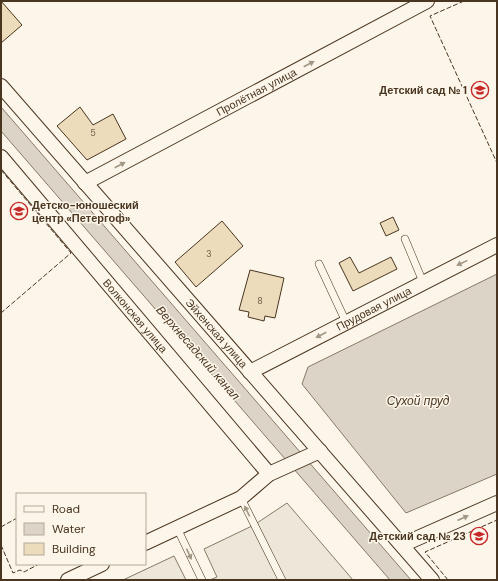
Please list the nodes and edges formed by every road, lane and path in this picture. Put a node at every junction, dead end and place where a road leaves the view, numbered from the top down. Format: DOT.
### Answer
graph roads {
  1 [pos="427,1"];
  2 [pos="1,86"];
  3 [pos="1,157"];
  4 [pos="85,183"];
  5 [pos="405,239"];
  6 [pos="497,245"];
  7 [pos="319,264"];
  8 [pos="424,282"];
  9 [pos="346,322"];
  10 [pos="250,372"];
  11 [pos="315,454"];
  12 [pos="269,474"];
  13 [pos="241,498"];
  14 [pos="497,503"];
  15 [pos="177,528"];
  16 [pos="146,543"];
  17 [pos="402,545"];
  18 [pos="100,565"];
  19 [pos="68,580"];
  20 [pos="202,580"];
  21 [pos="282,580"];
  22 [pos="432,580"];
  4 -- 1 [label="street, Пролётная улица, one-way"];
  2 -- 4 [label="street, Эйхенская улица"];
  3 -- 12 [label="street, Волконская улица"];
  4 -- 10 [label="street, Эйхенская улица"];
  5 -- 8 [label="lane"];
  6 -- 8 [label="street, Прудовая улица, one-way"];
  7 -- 9 [label="lane"];
  8 -- 9 [label="street, Прудовая улица"];
  9 -- 10 [label="street, Прудовая улица, one-way"];
  10 -- 11 [label="street, Эйхенская улица"];
  11 -- 12 [label="street"];
  11 -- 17 [label="street, Эйхенская улица"];
  12 -- 13 [label="street"];
  13 -- 15 [label="street"];
  21 -- 13 [label="lane, one-way"];
  17 -- 14 [label="street, one-way"];
  15 -- 16 [label="street"];
  15 -- 20 [label="lane, one-way"];
  17 -- 22 [label="street, Эйхенская улица"];
  18 -- 19 [label="street"];
}
